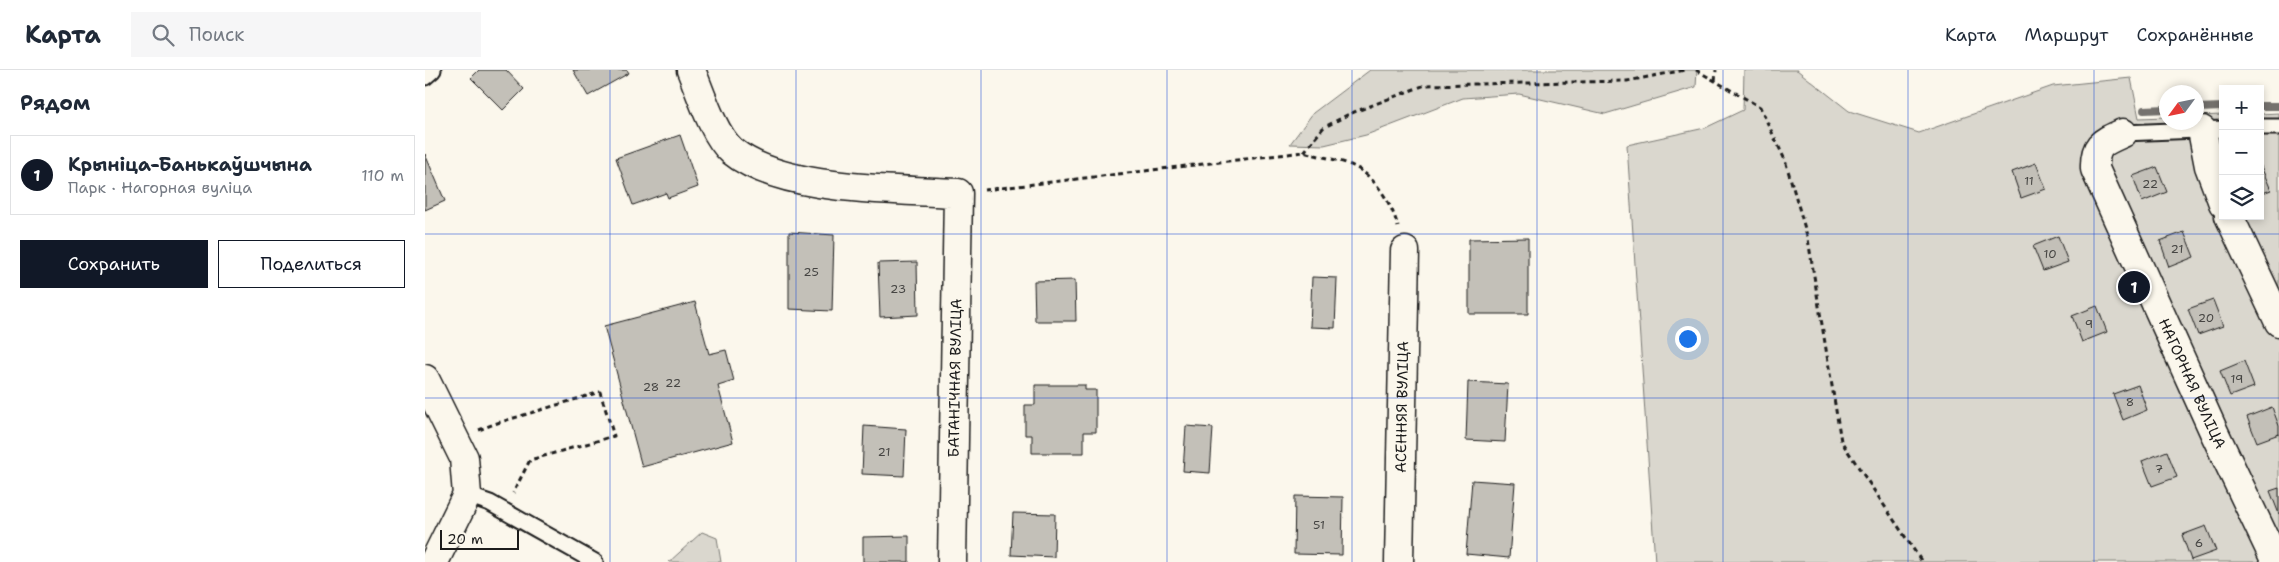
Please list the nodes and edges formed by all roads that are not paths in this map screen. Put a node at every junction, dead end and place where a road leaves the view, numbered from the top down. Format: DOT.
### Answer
graph roads {
  1 [pos="433,70"];
  2 [pos="691,70"];
  3 [pos="425,77"];
  4 [pos="2279,127"];
  5 [pos="2264,128"];
  6 [pos="2212,130"];
  7 [pos="2123,133"];
  8 [pos="2219,192"];
  9 [pos="2231,220"];
  10 [pos="1405,251"];
  11 [pos="2279,322"];
  12 [pos="425,379"];
  13 [pos="467,495"];
  14 [pos="434,562"];
  15 [pos="595,562"];
  16 [pos="952,562"];
  17 [pos="1399,562"];
  18 [pos="2276,562"];
  1 -- 3 [label="lane"];
  2 -- 16 [label="street, БАТАНІЧНАЯ ВУЛІЦА"];
  4 -- 5 [label="lane"];
  6 -- 7 [label="lane"];
  6 -- 8 [label="street"];
  7 -- 18 [label="street, НАГОРНАЯ ВУЛІЦА"];
  9 -- 11 [label="street"];
  10 -- 17 [label="street, АСЕННЯЯ ВУЛІЦА"];
  12 -- 13 [label="street"];
  13 -- 14 [label="street"];
  13 -- 15 [label="lane"];
}
